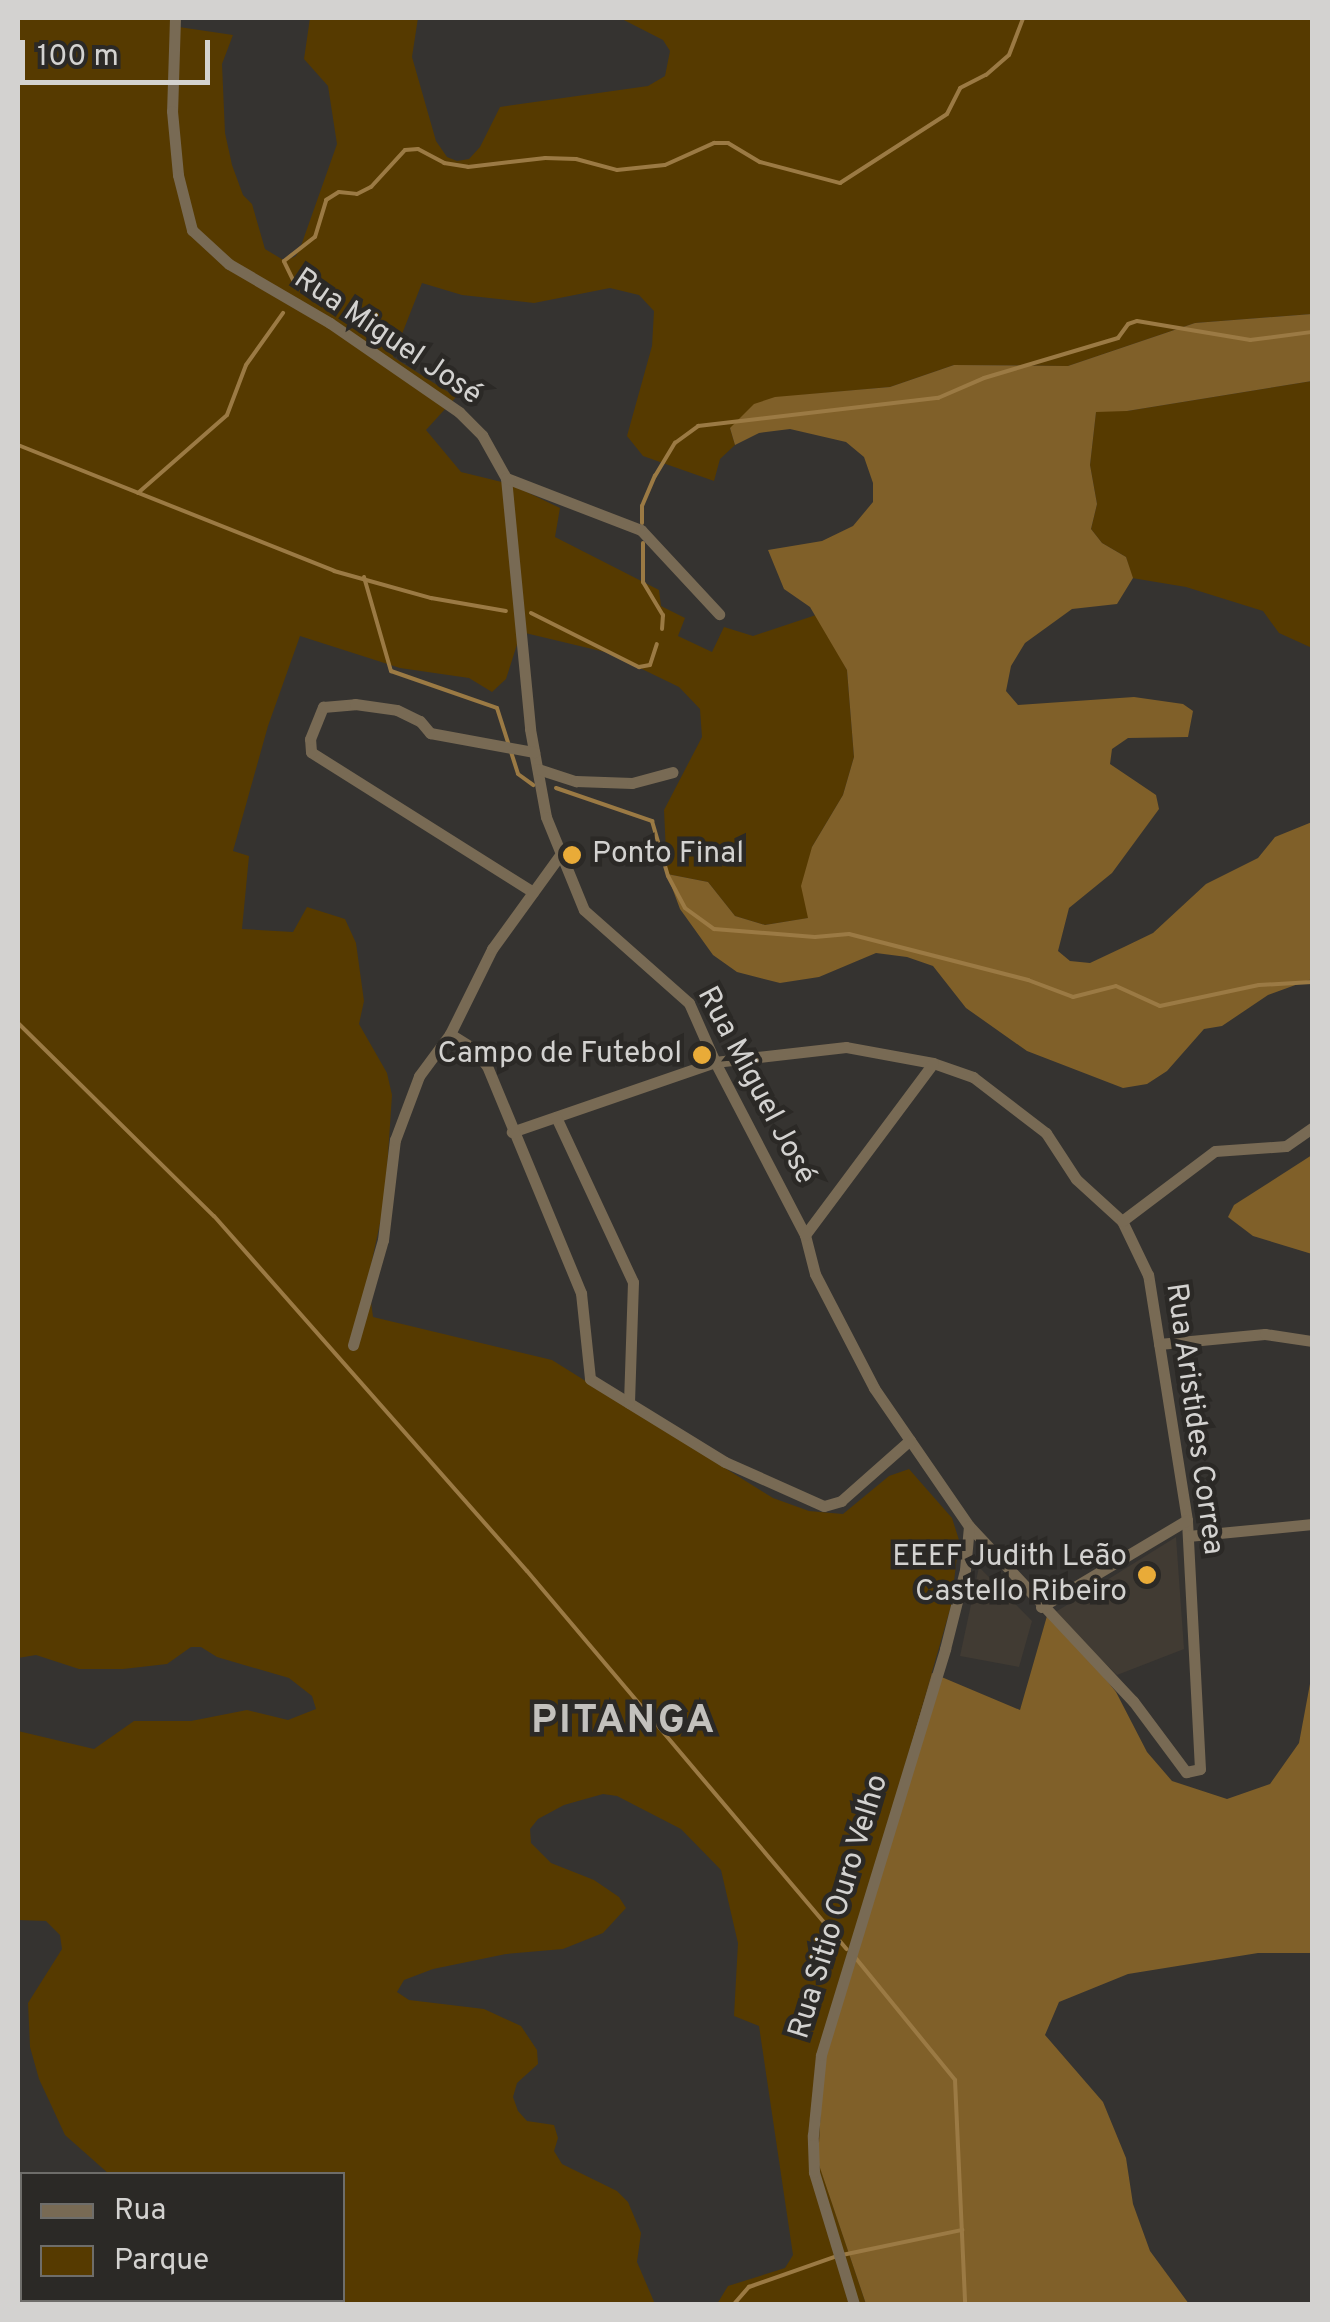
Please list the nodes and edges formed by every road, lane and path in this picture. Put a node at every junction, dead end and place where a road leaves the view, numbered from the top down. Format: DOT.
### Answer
graph roads {
  1 [pos="175,18"];
  2 [pos="506,478"];
  3 [pos="719,614"];
  4 [pos="534,752"];
  5 [pos="538,769"];
  6 [pos="674,772"];
  7 [pos="560,855"];
  8 [pos="533,892"];
  9 [pos="450,1034"];
  10 [pos="715,1062"];
  11 [pos="933,1064"];
  12 [pos="556,1117"];
  13 [pos="1312,1128"];
  14 [pos="512,1132"];
  15 [pos="1122,1221"];
  16 [pos="805,1235"];
  17 [pos="1312,1341"];
  18 [pos="1159,1344"];
  19 [pos="353,1345"];
  20 [pos="628,1403"];
  21 [pos="910,1440"];
  22 [pos="1187,1520"];
  23 [pos="1312,1524"];
  24 [pos="969,1526"];
  25 [pos="1188,1536"];
  26 [pos="1041,1607"];
  27 [pos="1194,1773"];
  28 [pos="854,2304"];
  1 -- 2 [label="street, Rua Miguel José"];
  2 -- 3 [label="street"];
  2 -- 4 [label="street, Rua Miguel José"];
  4 -- 5 [label="street, Rua Miguel José"];
  4 -- 8 [label="street"];
  5 -- 6 [label="street"];
  5 -- 7 [label="street, Rua Miguel José"];
  7 -- 8 [label="street"];
  7 -- 10 [label="street, Rua Miguel José"];
  8 -- 9 [label="street"];
  9 -- 14 [label="street"];
  9 -- 19 [label="street"];
  10 -- 11 [label="street, Rua Aristides Correa"];
  10 -- 12 [label="street, Rua Aristides Correa"];
  10 -- 16 [label="street, Rua Miguel José"];
  11 -- 15 [label="street, Rua Aristides Correa"];
  11 -- 16 [label="street"];
  12 -- 14 [label="street, Rua Aristides Correa"];
  12 -- 20 [label="street"];
  13 -- 15 [label="street"];
  14 -- 20 [label="street"];
  15 -- 18 [label="street, Rua Aristides Correa"];
  16 -- 21 [label="street, Rua Miguel José"];
  17 -- 18 [label="street"];
  18 -- 22 [label="street, Rua Aristides Correa"];
  20 -- 21 [label="street"];
  21 -- 24 [label="street, Rua Miguel José"];
  22 -- 25 [label="street, Rua Aristides Correa"];
  22 -- 26 [label="street"];
  23 -- 25 [label="street"];
  24 -- 26 [label="street, Rua Miguel José"];
  24 -- 28 [label="street, Rua Sitio Ouro Velho"];
  25 -- 27 [label="street, Rua Aristides Correa"];
  26 -- 27 [label="street, Rua Miguel José"];
}
